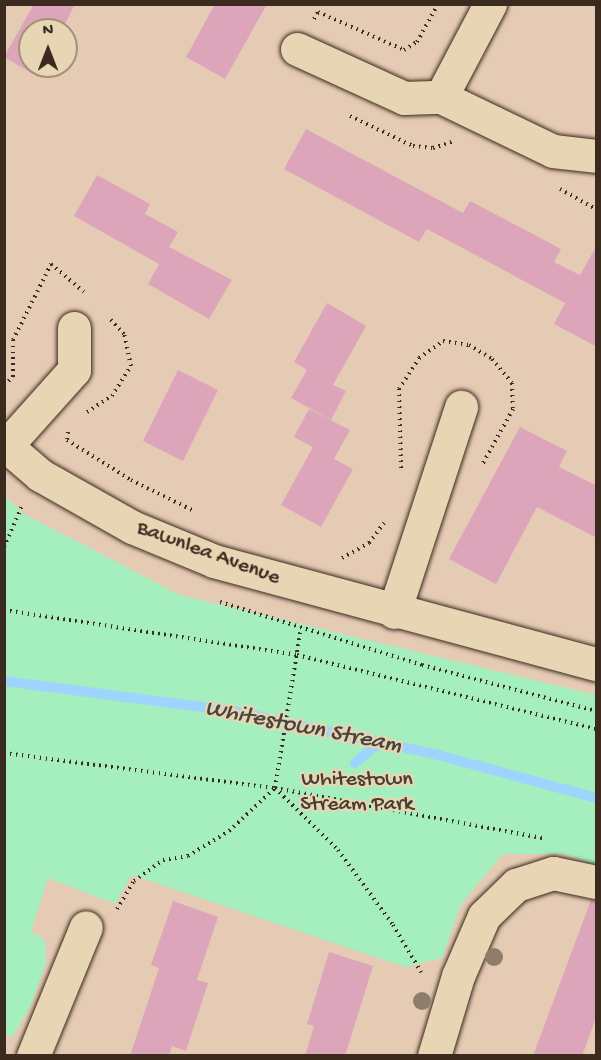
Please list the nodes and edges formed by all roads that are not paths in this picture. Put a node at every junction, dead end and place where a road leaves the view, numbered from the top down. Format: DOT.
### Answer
graph roads {
  1 [pos="490,4"];
  2 [pos="297,49"];
  3 [pos="441,97"];
  4 [pos="597,156"];
  5 [pos="74,328"];
  6 [pos="461,407"];
  7 [pos="5,445"];
  8 [pos="394,612"];
  9 [pos="597,664"];
  10 [pos="597,882"];
  11 [pos="86,927"];
  12 [pos="33,1056"];
  13 [pos="434,1056"];
  1 -- 3 [label="street"];
  2 -- 3 [label="street"];
  3 -- 4 [label="street"];
  5 -- 7 [label="street, Bawnlea Avenue"];
  6 -- 8 [label="street"];
  7 -- 8 [label="street, Bawnlea Avenue"];
  8 -- 9 [label="street, Bawnlea Avenue"];
  10 -- 13 [label="street"];
  11 -- 12 [label="street"];
}
